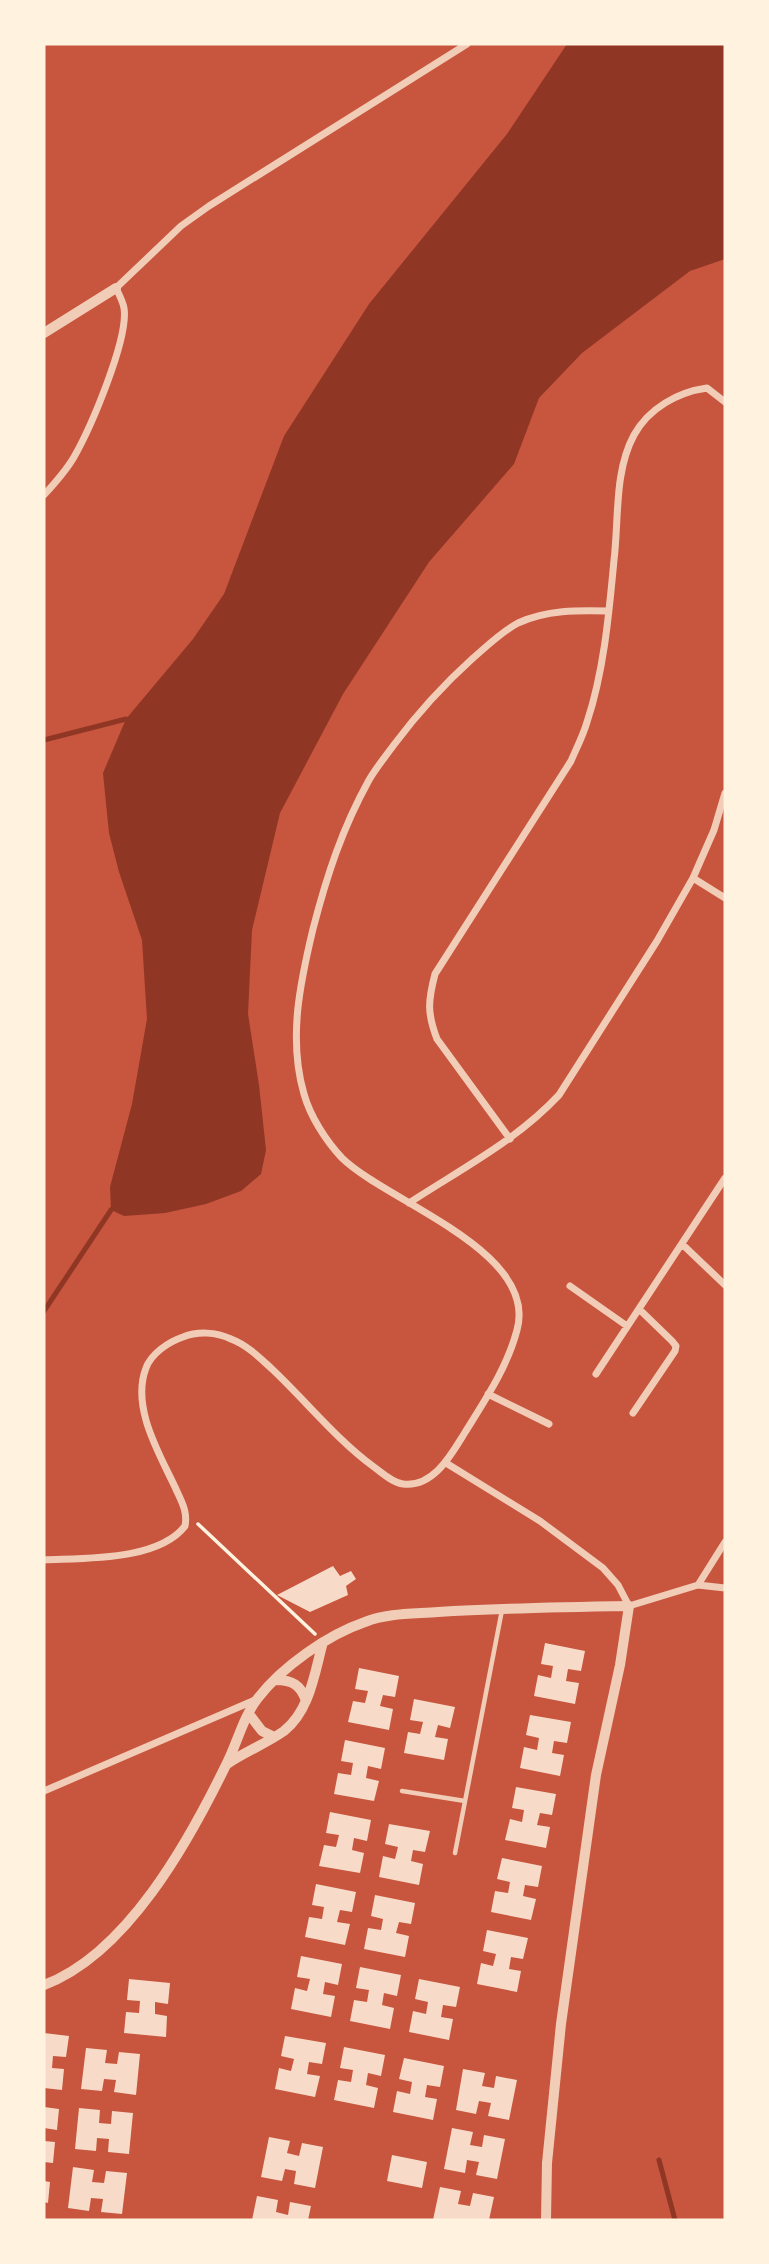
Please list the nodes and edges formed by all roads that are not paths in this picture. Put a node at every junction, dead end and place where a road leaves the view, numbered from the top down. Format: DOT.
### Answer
graph roads {
  1 [pos="467,44"];
  2 [pos="116,288"];
  3 [pos="44,333"];
  4 [pos="725,402"];
  5 [pos="44,495"];
  6 [pos="608,611"];
  7 [pos="725,793"];
  8 [pos="693,878"];
  9 [pos="725,898"];
  10 [pos="510,1139"];
  11 [pos="725,1178"];
  12 [pos="408,1203"];
  13 [pos="682,1244"];
  14 [pos="725,1285"];
  15 [pos="570,1286"];
  16 [pos="639,1309"];
  17 [pos="627,1326"];
  18 [pos="596,1374"];
  19 [pos="488,1394"];
  20 [pos="633,1413"];
  21 [pos="549,1424"];
  22 [pos="446,1463"];
  23 [pos="725,1542"];
  24 [pos="44,1560"];
  25 [pos="698,1585"];
  26 [pos="725,1588"];
  27 [pos="629,1606"];
  28 [pos="502,1608"];
  29 [pos="323,1642"];
  30 [pos="276,1680"];
  31 [pos="257,1699"];
  32 [pos="306,1701"];
  33 [pos="249,1714"];
  34 [pos="274,1737"];
  35 [pos="227,1764"];
  36 [pos="44,1791"];
  37 [pos="402,1791"];
  38 [pos="465,1801"];
  39 [pos="455,1853"];
  40 [pos="44,1985"];
  41 [pos="546,2220"];
  1 -- 2 [label="street"];
  2 -- 3 [label="street"];
  2 -- 5 [label="street"];
  4 -- 6 [label="street"];
  6 -- 10 [label="street"];
  6 -- 12 [label="street"];
  7 -- 8 [label="street"];
  8 -- 9 [label="street"];
  8 -- 10 [label="street"];
  10 -- 12 [label="street"];
  11 -- 13 [label="street"];
  12 -- 19 [label="street"];
  13 -- 14 [label="street"];
  13 -- 16 [label="street"];
  15 -- 17 [label="street"];
  16 -- 17 [label="street"];
  16 -- 20 [label="street"];
  17 -- 18 [label="street"];
  19 -- 21 [label="street"];
  19 -- 22 [label="street"];
  22 -- 24 [label="street"];
  22 -- 27 [label="street"];
  23 -- 25 [label="street"];
  25 -- 26 [label="street"];
  25 -- 27 [label="street"];
  27 -- 28 [label="street"];
  27 -- 41 [label="street"];
  28 -- 29 [label="street"];
  28 -- 38 [label="lane"];
  29 -- 30 [label="street"];
  29 -- 32 [label="street"];
  30 -- 31 [label="street"];
  30 -- 32 [label="street"];
  31 -- 33 [label="street"];
  31 -- 36 [label="street"];
  32 -- 34 [label="street"];
  33 -- 34 [label="street"];
  33 -- 35 [label="street"];
  34 -- 35 [label="street"];
  35 -- 40 [label="street"];
  37 -- 38 [label="lane"];
  38 -- 39 [label="lane"];
}
